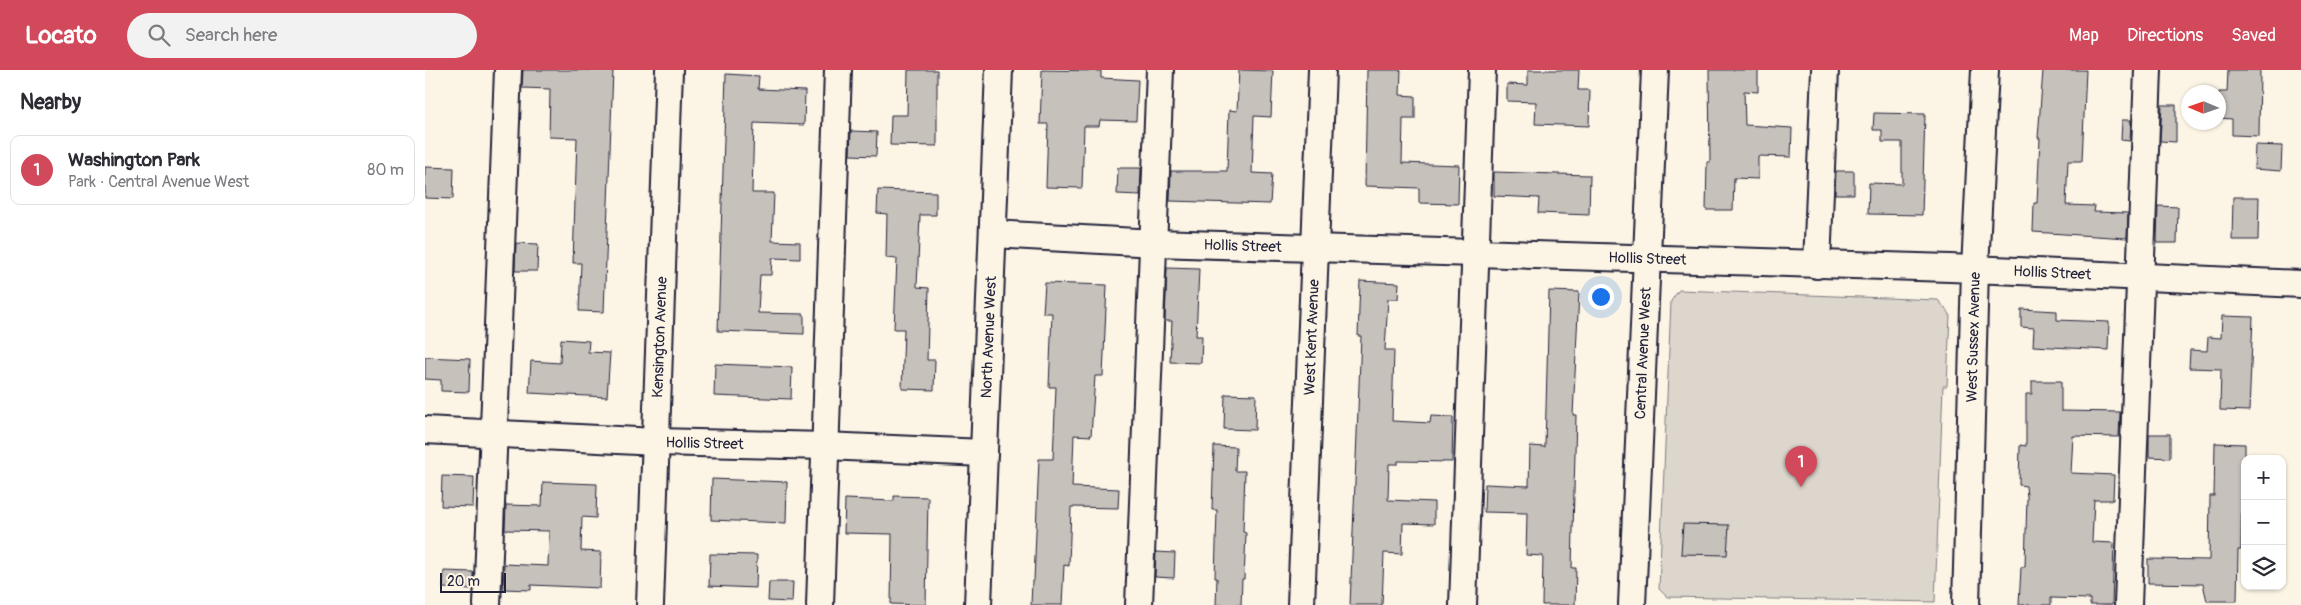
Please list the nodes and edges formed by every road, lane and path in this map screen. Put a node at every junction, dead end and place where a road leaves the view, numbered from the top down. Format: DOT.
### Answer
graph roads {
  1 [pos="508,70"];
  2 [pos="669,70"];
  3 [pos="838,70"];
  4 [pos="999,70"];
  5 [pos="1160,70"];
  6 [pos="1322,70"];
  7 [pos="1482,70"];
  8 [pos="1655,70"];
  9 [pos="1825,70"];
  10 [pos="1985,70"];
  11 [pos="2148,70"];
  12 [pos="993,234"];
  13 [pos="1155,243"];
  14 [pos="1315,248"];
  15 [pos="1474,252"];
  16 [pos="1647,258"];
  17 [pos="1817,265"];
  18 [pos="1975,270"];
  19 [pos="2139,277"];
  20 [pos="2301,284"];
  21 [pos="425,430"];
  22 [pos="494,432"];
  23 [pos="655,442"];
  24 [pos="825,446"];
  25 [pos="984,453"];
  26 [pos="487,605"];
  27 [pos="650,605"];
  28 [pos="820,605"];
  29 [pos="978,605"];
  30 [pos="1139,605"];
  31 [pos="1301,605"];
  32 [pos="1463,605"];
  33 [pos="1632,605"];
  34 [pos="1966,605"];
  35 [pos="2128,605"];
  1 -- 22 [label="street"];
  2 -- 23 [label="street, Kensington Avenue"];
  3 -- 24 [label="street"];
  4 -- 12 [label="street, North Avenue West"];
  5 -- 13 [label="street"];
  6 -- 14 [label="street, West Kent Avenue"];
  7 -- 15 [label="street"];
  8 -- 16 [label="street, Central Avenue West"];
  9 -- 17 [label="street"];
  10 -- 18 [label="street, West Sussex Avenue"];
  11 -- 19 [label="street"];
  12 -- 13 [label="street, Hollis Street"];
  12 -- 25 [label="street, North Avenue West"];
  13 -- 14 [label="street, Hollis Street"];
  13 -- 30 [label="street"];
  14 -- 15 [label="street, Hollis Street"];
  14 -- 31 [label="street, West Kent Avenue"];
  15 -- 16 [label="street, Hollis Street"];
  15 -- 32 [label="street"];
  16 -- 17 [label="street, Hollis Street"];
  16 -- 33 [label="street, Central Avenue West"];
  17 -- 18 [label="street, Hollis Street"];
  18 -- 19 [label="street, Hollis Street"];
  18 -- 34 [label="street, West Sussex Avenue"];
  19 -- 20 [label="street, Hollis Street"];
  19 -- 35 [label="street"];
  21 -- 22 [label="street, Hollis Street"];
  22 -- 23 [label="street, Hollis Street"];
  22 -- 26 [label="street"];
  23 -- 24 [label="street, Hollis Street"];
  23 -- 27 [label="street, Kensington Avenue"];
  24 -- 25 [label="street, Hollis Street"];
  24 -- 28 [label="street"];
  25 -- 29 [label="street, North Avenue West"];
}
